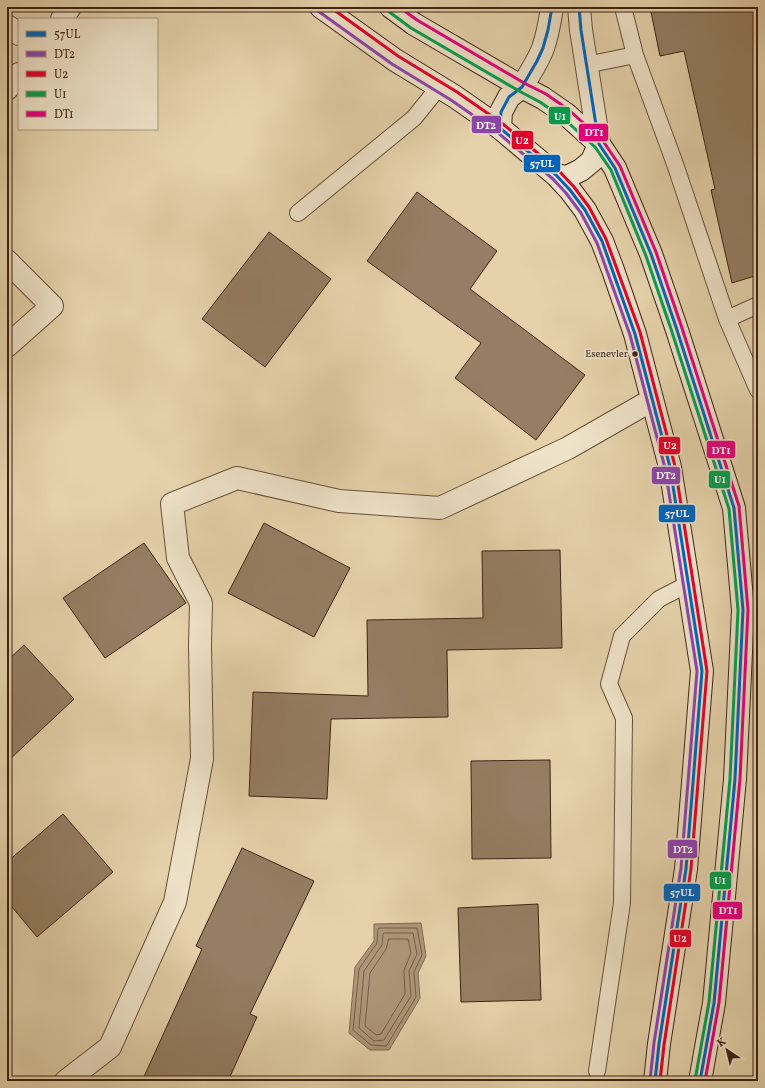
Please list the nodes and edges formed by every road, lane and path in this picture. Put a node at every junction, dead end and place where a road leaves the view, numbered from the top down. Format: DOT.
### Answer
graph roads {
  1 [pos="70,7"];
  2 [pos="321,7"];
  3 [pos="391,7"];
  4 [pos="552,7"];
  5 [pos="579,7"];
  6 [pos="623,7"];
  7 [pos="63,18"];
  8 [pos="7,26"];
  9 [pos="18,33"];
  10 [pos="634,55"];
  11 [pos="586,65"];
  12 [pos="18,75"];
  13 [pos="439,87"];
  14 [pos="522,87"];
  15 [pos="7,89"];
  16 [pos="500,128"];
  17 [pos="599,144"];
  18 [pos="556,175"];
  19 [pos="298,213"];
  20 [pos="7,261"];
  21 [pos="758,305"];
  22 [pos="727,320"];
  23 [pos="7,346"];
  24 [pos="758,390"];
  25 [pos="652,400"];
  26 [pos="688,584"];
  27 [pos="597,1071"];
  28 [pos="66,1081"];
  29 [pos="655,1081"];
  30 [pos="700,1081"];
  1 -- 7 [label="main road"];
  2 -- 13 [label="main road"];
  3 -- 14 [label="main road"];
  4 -- 14 [label="main road"];
  5 -- 11 [label="main road"];
  6 -- 10 [label="lane"];
  8 -- 9 [label="main road"];
  10 -- 11 [label="lane"];
  10 -- 22 [label="lane"];
  11 -- 17 [label="main road"];
  12 -- 15 [label="main road"];
  13 -- 16 [label="main road"];
  13 -- 19 [label="lane"];
  14 -- 16 [label="main road"];
  14 -- 17 [label="main road"];
  16 -- 18 [label="main road"];
  17 -- 18 [label="main road"];
  17 -- 30 [label="main road"];
  18 -- 25 [label="main road"];
  20 -- 23 [label="main road"];
  21 -- 22 [label="lane"];
  22 -- 24 [label="lane"];
  25 -- 26 [label="main road"];
  25 -- 28 [label="main road"];
  26 -- 27 [label="lane"];
  26 -- 29 [label="main road"];
}
